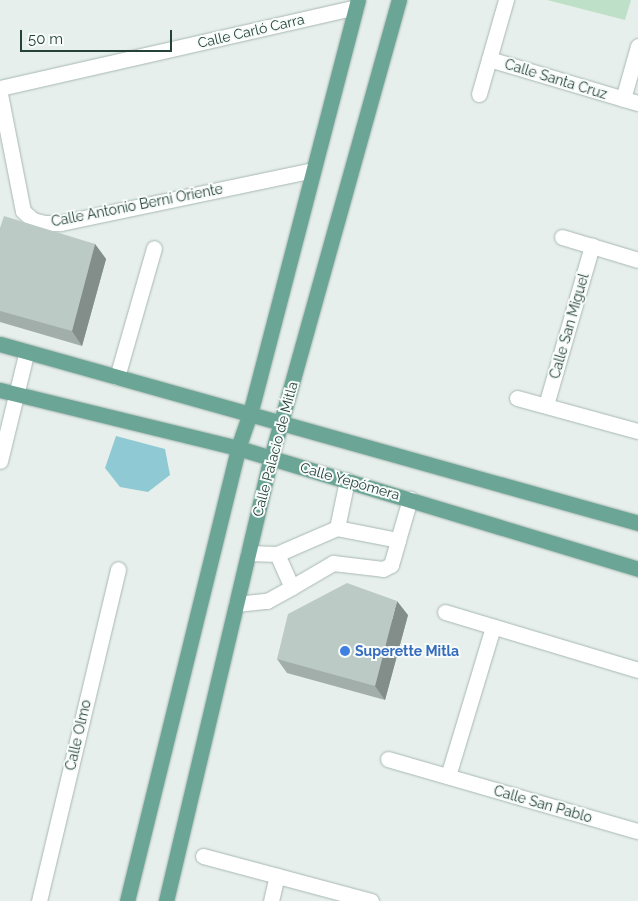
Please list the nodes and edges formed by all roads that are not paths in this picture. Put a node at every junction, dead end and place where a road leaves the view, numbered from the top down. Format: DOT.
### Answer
graph roads {
  1 [pos="399,0"];
  2 [pos="506,0"];
  3 [pos="357,4"];
  4 [pos="638,46"];
  5 [pos="489,59"];
  6 [pos="0,88"];
  7 [pos="0,94"];
  8 [pos="479,94"];
  9 [pos="623,99"];
  10 [pos="638,104"];
  11 [pos="313,170"];
  12 [pos="562,237"];
  13 [pos="592,246"];
  14 [pos="154,248"];
  15 [pos="638,260"];
  16 [pos="0,344"];
  17 [pos="26,354"];
  18 [pos="117,377"];
  19 [pos="0,390"];
  20 [pos="16,397"];
  21 [pos="517,398"];
  22 [pos="546,405"];
  23 [pos="250,414"];
  24 [pos="281,423"];
  25 [pos="638,431"];
  26 [pos="238,448"];
  27 [pos="271,458"];
  28 [pos="0,461"];
  29 [pos="347,480"];
  30 [pos="410,499"];
  31 [pos="638,524"];
  32 [pos="337,528"];
  33 [pos="398,540"];
  34 [pos="248,553"];
  35 [pos="277,554"];
  36 [pos="118,569"];
  37 [pos="638,569"];
  38 [pos="292,587"];
  39 [pos="236,604"];
  40 [pos="445,612"];
  41 [pos="492,627"];
  42 [pos="638,670"];
  43 [pos="388,759"];
  44 [pos="448,776"];
  45 [pos="638,831"];
  46 [pos="203,856"];
  47 [pos="277,876"];
  48 [pos="39,901"];
  49 [pos="127,901"];
  50 [pos="166,901"];
  51 [pos="271,901"];
  52 [pos="372,901"];
  1 -- 24 [label="main road, Calle Palacio de Mitla"];
  2 -- 5 [label="street, Calle Santa Cruz"];
  3 -- 6 [label="street, Calle Carló Carra"];
  3 -- 11 [label="main road"];
  4 -- 9 [label="street, Calle Santa Cruz"];
  5 -- 8 [label="street, Calle Santa Cruz"];
  5 -- 9 [label="street, Calle Santa Cruz"];
  7 -- 11 [label="street, Calle Antonio Berni Oriente"];
  9 -- 10 [label="street, Calle Santa Cruz"];
  11 -- 23 [label="main road"];
  12 -- 13 [label="street"];
  13 -- 15 [label="street"];
  13 -- 22 [label="street, Calle San Miguel"];
  14 -- 18 [label="street"];
  16 -- 17 [label="main road"];
  17 -- 18 [label="main road"];
  17 -- 20 [label="street"];
  18 -- 23 [label="main road"];
  19 -- 20 [label="main road, Calle Yepómera"];
  20 -- 26 [label="main road, Calle Yepómera"];
  20 -- 28 [label="street"];
  21 -- 22 [label="street"];
  22 -- 25 [label="street"];
  23 -- 24 [label="main road"];
  23 -- 26 [label="main road"];
  24 -- 27 [label="main road, Calle Palacio de Mitla"];
  24 -- 31 [label="main road"];
  26 -- 27 [label="main road, Calle Yepómera"];
  26 -- 49 [label="main road"];
  27 -- 29 [label="main road, Calle Yepómera"];
  27 -- 34 [label="main road, Calle Palacio de Mitla"];
  29 -- 30 [label="main road, Calle Yepómera"];
  29 -- 32 [label="street"];
  30 -- 33 [label="street"];
  30 -- 37 [label="main road, Calle Yepómera"];
  32 -- 33 [label="street"];
  32 -- 35 [label="street"];
  33 -- 38 [label="street"];
  34 -- 35 [label="street"];
  34 -- 39 [label="main road, Calle Palacio de Mitla"];
  35 -- 38 [label="street"];
  36 -- 48 [label="street, Calle Olmo"];
  38 -- 39 [label="street"];
  39 -- 50 [label="main road, Calle Palacio de Mitla"];
  40 -- 41 [label="street"];
  41 -- 42 [label="street"];
  41 -- 44 [label="street"];
  43 -- 44 [label="street, Calle San Pablo"];
  44 -- 45 [label="street, Calle San Pablo"];
  46 -- 47 [label="street"];
  47 -- 51 [label="street"];
  47 -- 52 [label="street"];
}
